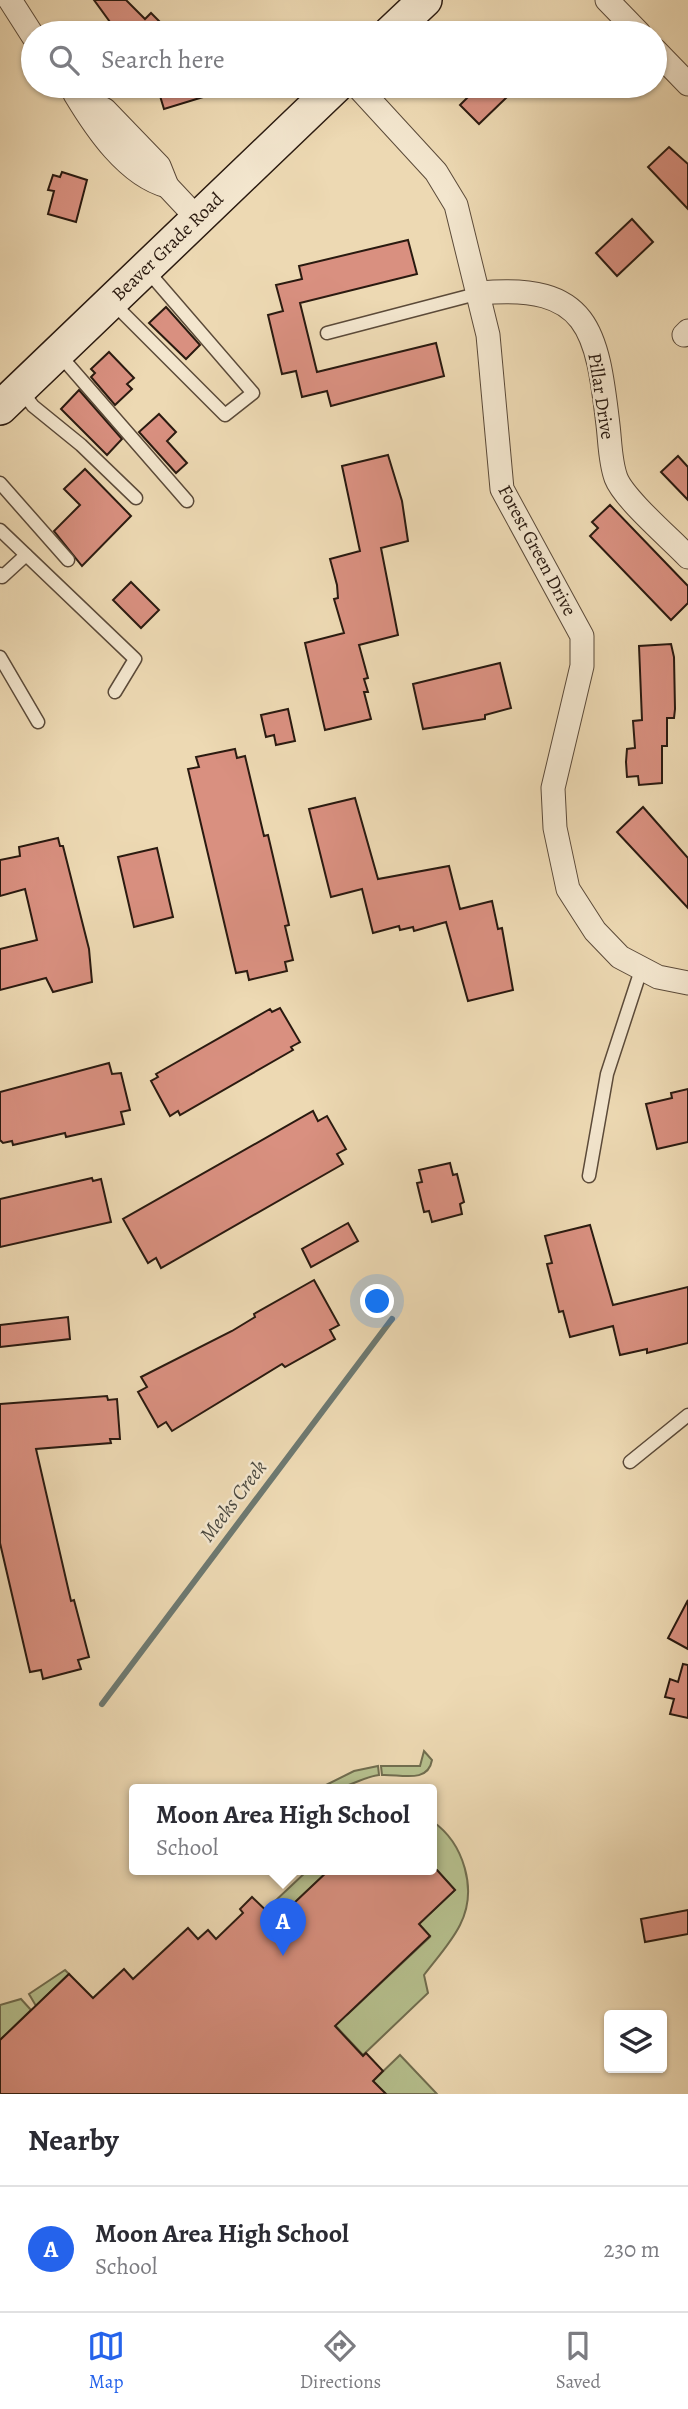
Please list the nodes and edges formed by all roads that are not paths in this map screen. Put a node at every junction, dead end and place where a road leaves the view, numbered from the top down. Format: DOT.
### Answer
graph roads {
  1 [pos="10,0"];
  2 [pos="425,0"];
  3 [pos="607,0"];
  4 [pos="23,21"];
  5 [pos="403,21"];
  6 [pos="627,21"];
  7 [pos="667,62"];
  8 [pos="688,84"];
  9 [pos="85,98"];
  10 [pos="322,98"];
  11 [pos="368,98"];
  12 [pos="197,218"];
  13 [pos="145,268"];
  14 [pos="480,293"];
  15 [pos="111,300"];
  16 [pos="327,332"];
  17 [pos="58,353"];
  18 [pos="10,398"];
  19 [pos="0,483"];
  20 [pos="136,498"];
  21 [pos="187,501"];
  22 [pos="0,530"];
  23 [pos="26,555"];
  24 [pos="688,557"];
  25 [pos="68,560"];
  26 [pos="0,574"];
  27 [pos="0,657"];
  28 [pos="115,692"];
  29 [pos="38,722"];
  30 [pos="641,970"];
  31 [pos="688,983"];
  32 [pos="589,1177"];
  33 [pos="688,1415"];
  34 [pos="630,1462"];
  1 -- 4 [label="street"];
  2 -- 5 [label="main road"];
  3 -- 6 [label="street"];
  7 -- 8 [label="street"];
  9 -- 12 [label="street"];
  10 -- 12 [label="main road, Beaver Grade Road"];
  11 -- 14 [label="street, Forest Green Drive"];
  12 -- 13 [label="main road, Beaver Grade Road"];
  13 -- 15 [label="main road, Beaver Grade Road"];
  13 -- 15 [label="lane"];
  14 -- 16 [label="lane"];
  14 -- 24 [label="street, Pillar Drive"];
  14 -- 30 [label="street, Forest Green Drive"];
  15 -- 17 [label="main road, Beaver Grade Road"];
  17 -- 18 [label="main road, Beaver Grade Road"];
  17 -- 21 [label="lane"];
  18 -- 20 [label="lane"];
  19 -- 25 [label="lane"];
  22 -- 23 [label="lane"];
  23 -- 26 [label="lane"];
  23 -- 28 [label="lane"];
  27 -- 29 [label="lane"];
  30 -- 31 [label="street, Forest Green Drive"];
  30 -- 32 [label="lane"];
  33 -- 34 [label="lane"];
}
